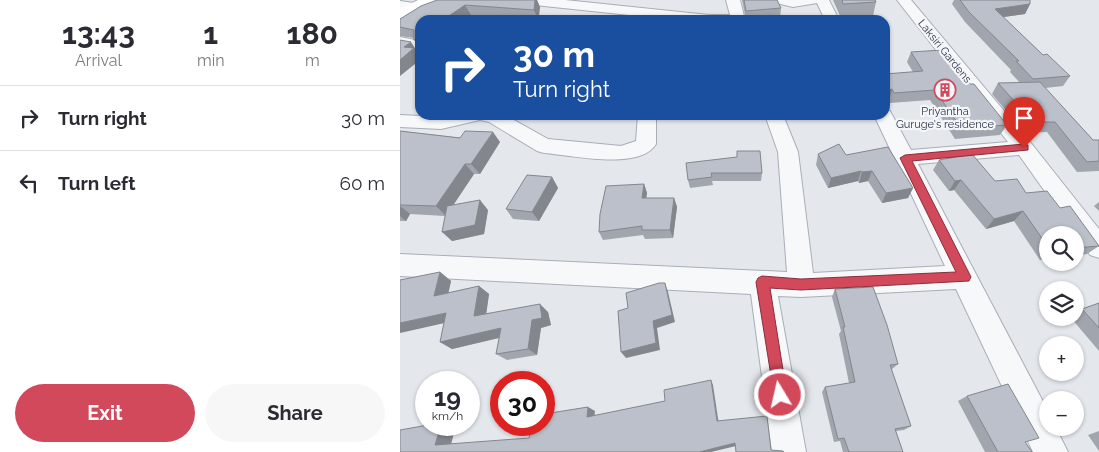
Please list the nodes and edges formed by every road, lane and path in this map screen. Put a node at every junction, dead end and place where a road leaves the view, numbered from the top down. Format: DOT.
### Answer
graph roads {
  1 [pos="525,0"];
  2 [pos="732,0"];
  3 [pos="781,0"];
  4 [pos="814,0"];
  5 [pos="822,0"];
  6 [pos="904,0"];
  7 [pos="423,4"];
  8 [pos="400,5"];
  9 [pos="400,15"];
  10 [pos="677,15"];
  11 [pos="737,15"];
  12 [pos="830,15"];
  13 [pos="400,42"];
  14 [pos="415,45"];
  15 [pos="455,120"];
  16 [pos="499,120"];
  17 [pos="648,120"];
  18 [pos="776,120"];
  19 [pos="885,120"];
  20 [pos="400,121"];
  21 [pos="1024,148"];
  22 [pos="905,158"];
  23 [pos="1099,248"];
  24 [pos="400,265"];
  25 [pos="964,277"];
  26 [pos="762,282"];
  27 [pos="801,285"];
  28 [pos="788,452"];
  29 [pos="1051,452"];
  1 -- 10 [label="street"];
  2 -- 11 [label="street"];
  3 -- 4 [label="street"];
  5 -- 12 [label="street"];
  6 -- 21 [label="street, Laksiri Gardens"];
  7 -- 8 [label="street"];
  7 -- 9 [label="main road"];
  13 -- 14 [label="street"];
  15 -- 20 [label="street"];
  16 -- 17 [label="street"];
  18 -- 27 [label="street"];
  19 -- 22 [label="street"];
  21 -- 22 [label="street"];
  21 -- 23 [label="street, Laksiri Gardens"];
  22 -- 25 [label="street"];
  24 -- 26 [label="street"];
  25 -- 27 [label="street"];
  25 -- 29 [label="street"];
  26 -- 27 [label="street"];
  26 -- 28 [label="street"];
}
